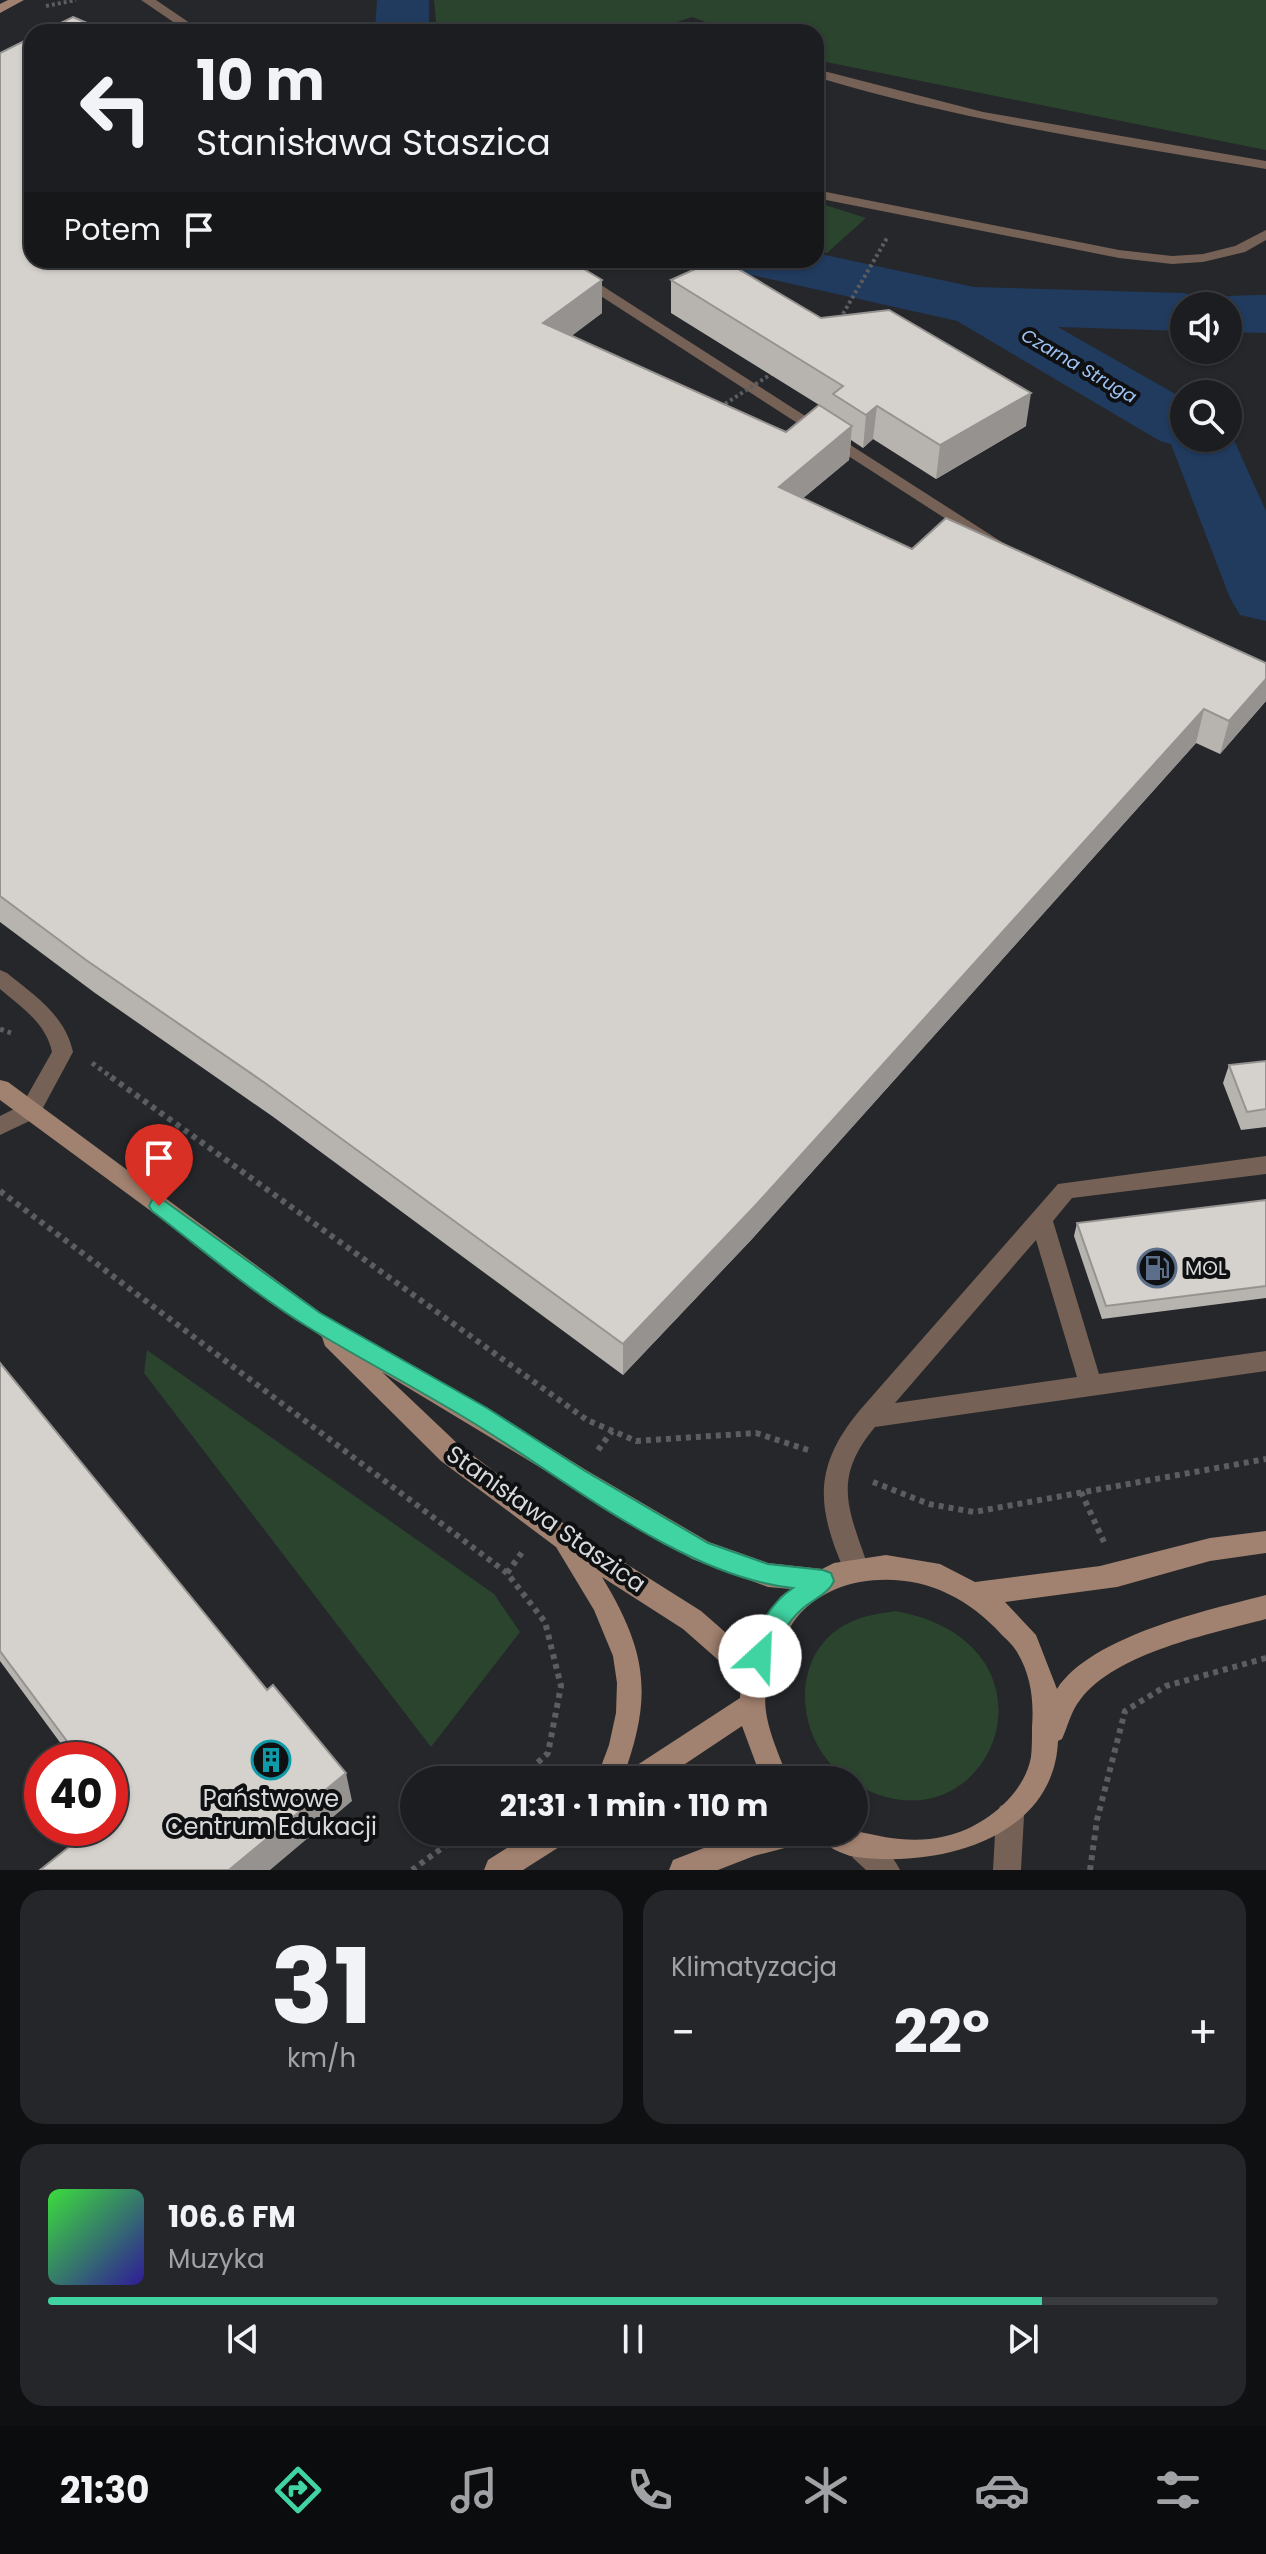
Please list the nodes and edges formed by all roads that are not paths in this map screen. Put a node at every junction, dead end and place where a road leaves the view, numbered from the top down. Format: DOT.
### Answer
graph roads {
  1 [pos="18,0"];
  2 [pos="147,0"];
  3 [pos="0,9"];
  4 [pos="184,24"];
  5 [pos="824,76"];
  6 [pos="1266,165"];
  7 [pos="824,196"];
  8 [pos="1264,236"];
  9 [pos="565,268"];
  10 [pos="1016,556"];
  11 [pos="0,978"];
  12 [pos="0,1088"];
  13 [pos="30,1111"];
  14 [pos="0,1126"];
  15 [pos="1266,1165"];
  16 [pos="1041,1219"];
  17 [pos="313,1320"];
  18 [pos="1266,1361"];
  19 [pos="1091,1385"];
  20 [pos="868,1417"];
  21 [pos="562,1537"];
  22 [pos="1266,1542"];
  23 [pos="856,1569"];
  24 [pos="823,1581"];
  25 [pos="977,1593"];
  26 [pos="1266,1607"];
  27 [pos="754,1674"];
  28 [pos="752,1705"];
  29 [pos="1044,1761"];
  30 [pos="615,1766"];
  31 [pos="658,1766"];
  32 [pos="768,1766"];
  33 [pos="1010,1816"];
  34 [pos="535,1846"];
  35 [pos="744,1846"];
  36 [pos="859,1846"];
  37 [pos="863,1848"];
  38 [pos="498,1870"];
  39 [pos="683,1870"];
  40 [pos="886,1870"];
  41 [pos="1007,1870"];
  1 -- 3 [label="street"];
  2 -- 4 [label="street"];
  5 -- 6 [label="street"];
  7 -- 8 [label="street"];
  9 -- 10 [label="street"];
  11 -- 13 [label="street"];
  12 -- 13 [label="street, Stanisława Staszica"];
  13 -- 14 [label="street"];
  13 -- 17 [label="street, Stanisława Staszica"];
  15 -- 16 [label="street"];
  16 -- 19 [label="street"];
  16 -- 20 [label="street"];
  17 -- 21 [label="street, Stanisława Staszica"];
  17 -- 24 [label="street, Stanisława Staszica"];
  18 -- 19 [label="street"];
  19 -- 20 [label="street"];
  20 -- 23 [label="street"];
  21 -- 27 [label="street, Stanisława Staszica"];
  21 -- 30 [label="street"];
  22 -- 25 [label="street"];
  23 -- 24 [label="street"];
  23 -- 25 [label="street"];
  24 -- 27 [label="street"];
  25 -- 29 [label="street"];
  26 -- 29 [label="street"];
  27 -- 28 [label="street"];
  28 -- 31 [label="street"];
  28 -- 32 [label="street"];
  29 -- 33 [label="street"];
  33 -- 37 [label="street"];
  33 -- 41 [label="street"];
  34 -- 38 [label="street"];
  35 -- 39 [label="street"];
  36 -- 37 [label="street"];
  37 -- 40 [label="street"];
}
